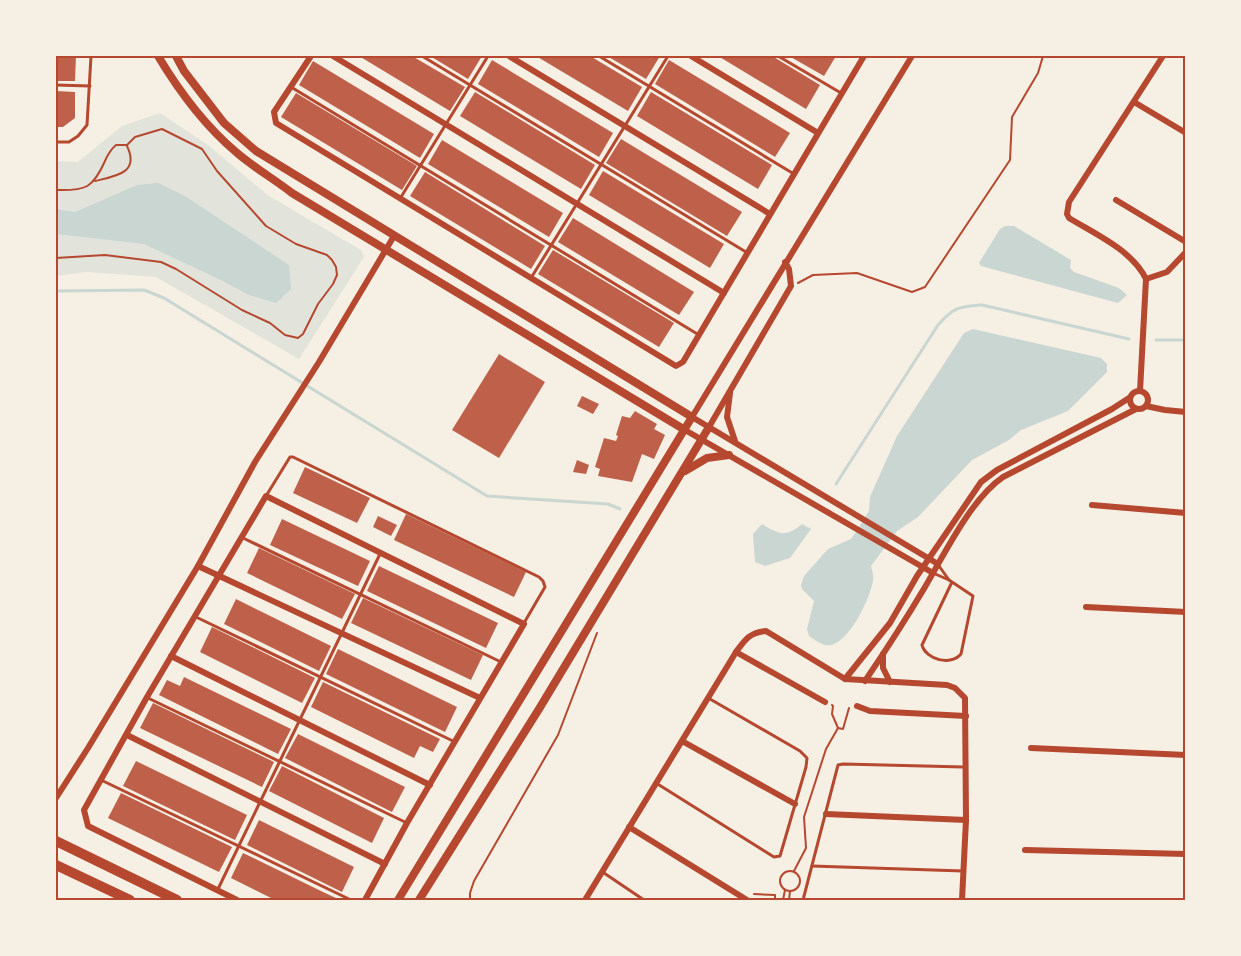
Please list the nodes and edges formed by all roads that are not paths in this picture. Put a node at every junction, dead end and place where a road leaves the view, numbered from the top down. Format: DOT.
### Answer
graph roads {
  1 [pos="91,56"];
  2 [pos="158,56"];
  3 [pos="176,56"];
  4 [pos="311,56"];
  5 [pos="333,56"];
  6 [pos="422,56"];
  7 [pos="488,56"];
  8 [pos="509,56"];
  9 [pos="599,56"];
  10 [pos="668,56"];
  11 [pos="691,56"];
  12 [pos="778,56"];
  13 [pos="864,56"];
  14 [pos="912,56"];
  15 [pos="1164,56"];
  16 [pos="56,84"];
  17 [pos="470,85"];
  18 [pos="90,86"];
  19 [pos="649,86"];
  20 [pos="291,87"];
  21 [pos="841,94"];
  22 [pos="1134,102"];
  23 [pos="446,124"];
  24 [pos="625,126"];
  25 [pos="818,133"];
  26 [pos="1185,133"];
  27 [pos="56,142"];
  28 [pos="601,164"];
  29 [pos="420,166"];
  30 [pos="794,174"];
  31 [pos="400,199"];
  32 [pos="1116,200"];
  33 [pos="577,204"];
  34 [pos="770,214"];
  35 [pos="394,236"];
  36 [pos="1185,242"];
  37 [pos="551,246"];
  38 [pos="386,248"];
  39 [pos="1185,252"];
  40 [pos="747,253"];
  41 [pos="785,262"];
  42 [pos="531,278"];
  43 [pos="1146,279"];
  44 [pos="723,293"];
  45 [pos="699,335"];
  46 [pos="731,390"];
  47 [pos="1140,391"];
  48 [pos="1129,398"];
  49 [pos="1146,406"];
  50 [pos="1136,409"];
  51 [pos="1185,412"];
  52 [pos="692,417"];
  53 [pos="709,427"];
  54 [pos="685,430"];
  55 [pos="1061,436"];
  56 [pos="701,440"];
  57 [pos="735,442"];
  58 [pos="1065,445"];
  59 [pos="1031,452"];
  60 [pos="729,456"];
  61 [pos="1036,460"];
  62 [pos="682,473"];
  63 [pos="266,496"];
  64 [pos="1092,505"];
  65 [pos="1185,513"];
  66 [pos="241,537"];
  67 [pos="381,553"];
  68 [pos="929,559"];
  69 [pos="938,564"];
  70 [pos="198,566"];
  71 [pos="923,567"];
  72 [pos="933,573"];
  73 [pos="218,576"];
  74 [pos="951,581"];
  75 [pos="361,595"];
  76 [pos="1086,607"];
  77 [pos="1185,612"];
  78 [pos="194,617"];
  79 [pos="890,623"];
  80 [pos="524,624"];
  81 [pos="899,629"];
  82 [pos="343,634"];
  83 [pos="736,652"];
  84 [pos="883,654"];
  85 [pos="171,656"];
  86 [pos="501,662"];
  87 [pos="321,678"];
  88 [pos="845,679"];
  89 [pos="865,681"];
  90 [pos="890,682"];
  91 [pos="147,697"];
  92 [pos="480,698"];
  93 [pos="708,698"];
  94 [pos="825,702"];
  95 [pos="857,706"];
  96 [pos="966,716"];
  97 [pos="300,720"];
  98 [pos="127,735"];
  99 [pos="682,741"];
  100 [pos="455,743"];
  101 [pos="1031,748"];
  102 [pos="1185,755"];
  103 [pos="280,762"];
  104 [pos="966,767"];
  105 [pos="101,780"];
  106 [pos="656,783"];
  107 [pos="430,785"];
  108 [pos="56,798"];
  109 [pos="260,803"];
  110 [pos="795,804"];
  111 [pos="826,814"];
  112 [pos="966,820"];
  113 [pos="407,823"];
  114 [pos="629,827"];
  115 [pos="56,841"];
  116 [pos="239,847"];
  117 [pos="1025,850"];
  118 [pos="1185,854"];
  119 [pos="385,864"];
  120 [pos="56,865"];
  121 [pos="812,866"];
  122 [pos="602,872"];
  123 [pos="963,872"];
  124 [pos="217,890"];
  125 [pos="130,900"];
  126 [pos="177,900"];
  127 [pos="237,900"];
  128 [pos="351,900"];
  129 [pos="365,900"];
  130 [pos="398,900"];
  131 [pos="419,900"];
  132 [pos="585,900"];
  133 [pos="644,900"];
  134 [pos="748,900"];
  135 [pos="803,900"];
  136 [pos="962,900"];
  1 -- 18 [label="lane"];
  2 -- 38 [label="street"];
  3 -- 35 [label="street"];
  4 -- 20 [label="street"];
  5 -- 23 [label="street"];
  6 -- 17 [label="lane"];
  7 -- 17 [label="lane"];
  8 -- 24 [label="street"];
  9 -- 19 [label="lane"];
  10 -- 19 [label="lane"];
  11 -- 25 [label="street"];
  12 -- 21 [label="lane"];
  13 -- 21 [label="street"];
  14 -- 41 [label="street"];
  15 -- 22 [label="street"];
  16 -- 18 [label="lane"];
  17 -- 23 [label="lane"];
  17 -- 28 [label="lane"];
  18 -- 27 [label="lane"];
  19 -- 24 [label="lane"];
  19 -- 30 [label="lane"];
  20 -- 29 [label="lane"];
  20 -- 31 [label="street"];
  21 -- 25 [label="street"];
  22 -- 26 [label="street"];
  22 -- 43 [label="street"];
  23 -- 29 [label="lane"];
  23 -- 33 [label="street"];
  24 -- 28 [label="lane"];
  24 -- 34 [label="street"];
  25 -- 30 [label="street"];
  28 -- 33 [label="lane"];
  28 -- 40 [label="lane"];
  29 -- 31 [label="lane"];
  29 -- 37 [label="lane"];
  30 -- 34 [label="street"];
  31 -- 42 [label="street"];
  32 -- 36 [label="street"];
  33 -- 37 [label="lane"];
  33 -- 44 [label="street"];
  34 -- 40 [label="street"];
  35 -- 38 [label="street"];
  35 -- 52 [label="street"];
  37 -- 42 [label="lane"];
  37 -- 45 [label="lane"];
  38 -- 54 [label="street"];
  38 -- 70 [label="street"];
  39 -- 43 [label="street"];
  40 -- 44 [label="street"];
  41 -- 46 [label="street"];
  41 -- 52 [label="street"];
  42 -- 45 [label="street"];
  43 -- 47 [label="street"];
  44 -- 45 [label="street"];
  46 -- 53 [label="street"];
  46 -- 57 [label="street"];
  47 -- 48 [label="street"];
  47 -- 49 [label="street"];
  48 -- 50 [label="street"];
  48 -- 55 [label="street"];
  49 -- 50 [label="street"];
  49 -- 51 [label="street"];
  50 -- 58 [label="street"];
  52 -- 53 [label="street"];
  52 -- 54 [label="street"];
  53 -- 56 [label="street"];
  53 -- 57 [label="street"];
  54 -- 56 [label="street"];
  54 -- 130 [label="street"];
  55 -- 58 [label="street"];
  55 -- 59 [label="street"];
  56 -- 60 [label="street"];
  56 -- 62 [label="street"];
  57 -- 68 [label="street"];
  58 -- 61 [label="street"];
  59 -- 61 [label="street"];
  59 -- 68 [label="street"];
  60 -- 62 [label="street"];
  60 -- 71 [label="street"];
  61 -- 69 [label="street"];
  62 -- 131 [label="street"];
  63 -- 66 [label="street"];
  63 -- 67 [label="street"];
  63 -- 80 [label="lane"];
  64 -- 65 [label="street"];
  66 -- 73 [label="street"];
  66 -- 75 [label="lane"];
  67 -- 75 [label="lane"];
  67 -- 80 [label="street"];
  68 -- 69 [label="street"];
  68 -- 71 [label="street"];
  69 -- 72 [label="street"];
  69 -- 74 [label="lane"];
  70 -- 73 [label="street"];
  70 -- 108 [label="street"];
  71 -- 72 [label="street"];
  71 -- 79 [label="street"];
  72 -- 74 [label="lane"];
  72 -- 81 [label="street"];
  73 -- 78 [label="street"];
  73 -- 82 [label="street"];
  74 -- 74 [label="lane"];
  75 -- 82 [label="lane"];
  75 -- 86 [label="lane"];
  76 -- 77 [label="street"];
  78 -- 85 [label="street"];
  78 -- 87 [label="lane"];
  79 -- 81 [label="street"];
  79 -- 88 [label="street"];
  80 -- 86 [label="street"];
  81 -- 84 [label="street"];
  82 -- 87 [label="lane"];
  82 -- 92 [label="street"];
  83 -- 88 [label="street"];
  83 -- 93 [label="street"];
  83 -- 94 [label="street"];
  84 -- 89 [label="street"];
  84 -- 90 [label="street"];
  85 -- 91 [label="street"];
  85 -- 97 [label="street"];
  86 -- 92 [label="street"];
  87 -- 97 [label="lane"];
  87 -- 100 [label="lane"];
  88 -- 89 [label="street"];
  89 -- 90 [label="street"];
  90 -- 96 [label="street"];
  91 -- 98 [label="street"];
  91 -- 103 [label="lane"];
  92 -- 100 [label="street"];
  93 -- 99 [label="street"];
  93 -- 110 [label="lane"];
  95 -- 96 [label="street"];
  96 -- 104 [label="street"];
  97 -- 103 [label="lane"];
  97 -- 107 [label="street"];
  98 -- 105 [label="street"];
  98 -- 109 [label="street"];
  99 -- 106 [label="street"];
  99 -- 110 [label="street"];
  100 -- 107 [label="street"];
  101 -- 102 [label="street"];
  103 -- 109 [label="lane"];
  103 -- 113 [label="lane"];
  104 -- 111 [label="lane"];
  104 -- 112 [label="street"];
  105 -- 116 [label="lane"];
  105 -- 124 [label="street"];
  106 -- 110 [label="lane"];
  106 -- 114 [label="street"];
  107 -- 113 [label="street"];
  109 -- 116 [label="lane"];
  109 -- 119 [label="street"];
  111 -- 112 [label="street"];
  111 -- 121 [label="lane"];
  112 -- 123 [label="street"];
  113 -- 119 [label="street"];
  114 -- 122 [label="street"];
  114 -- 134 [label="street"];
  115 -- 126 [label="main road"];
  116 -- 124 [label="lane"];
  116 -- 128 [label="lane"];
  117 -- 118 [label="street"];
  119 -- 129 [label="street"];
  120 -- 125 [label="main road"];
  121 -- 123 [label="lane"];
  121 -- 135 [label="lane"];
  122 -- 132 [label="street"];
  122 -- 133 [label="lane"];
  123 -- 136 [label="street"];
  124 -- 127 [label="street"];
}
